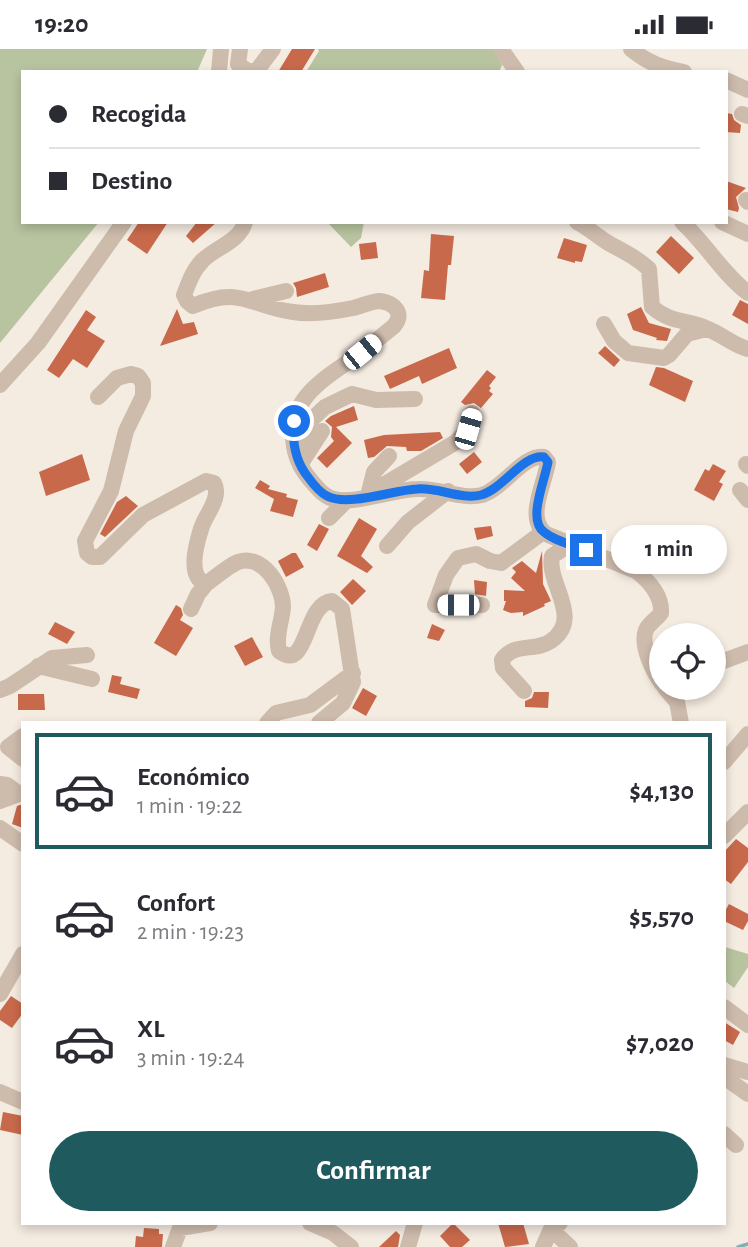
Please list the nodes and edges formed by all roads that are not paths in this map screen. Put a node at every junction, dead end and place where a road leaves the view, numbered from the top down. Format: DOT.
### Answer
graph roads {
  1 [pos="221,49"];
  2 [pos="240,49"];
  3 [pos="273,49"];
  4 [pos="501,49"];
  5 [pos="631,49"];
  6 [pos="219,70"];
  7 [pos="247,70"];
  8 [pos="255,70"];
  9 [pos="516,70"];
  10 [pos="670,70"];
  11 [pos="728,81"];
  12 [pos="748,90"];
  13 [pos="123,224"];
  14 [pos="244,224"];
  15 [pos="581,224"];
  16 [pos="684,224"];
  17 [pos="726,224"];
  18 [pos="748,234"];
  19 [pos="286,291"];
  20 [pos="748,293"];
  21 [pos="250,299"];
  22 [pos="604,324"];
  23 [pos="708,329"];
  24 [pos="748,349"];
  25 [pos="0,385"];
  26 [pos="98,397"];
  27 [pos="415,399"];
  28 [pos="472,413"];
  29 [pos="322,431"];
  30 [pos="389,456"];
  31 [pos="297,457"];
  32 [pos="448,491"];
  33 [pos="372,495"];
  34 [pos="347,500"];
  35 [pos="329,518"];
  36 [pos="543,532"];
  37 [pos="571,544"];
  38 [pos="387,546"];
  39 [pos="206,584"];
  40 [pos="482,605"];
  41 [pos="191,609"];
  42 [pos="652,623"];
  43 [pos="649,627"];
  44 [pos="748,652"];
  45 [pos="649,653"];
  46 [pos="87,655"];
  47 [pos="726,660"];
  48 [pos="38,666"];
  49 [pos="353,673"];
  50 [pos="92,679"];
  51 [pos="0,690"];
  52 [pos="524,691"];
  53 [pos="675,700"];
  54 [pos="269,721"];
  55 [pos="321,721"];
  56 [pos="681,721"];
  57 [pos="21,737"];
  58 [pos="737,739"];
  59 [pos="21,757"];
  60 [pos="726,758"];
  61 [pos="0,784"];
  62 [pos="21,794"];
  63 [pos="0,801"];
  64 [pos="748,812"];
  65 [pos="0,828"];
  66 [pos="726,835"];
  67 [pos="21,843"];
  68 [pos="21,957"];
  69 [pos="0,994"];
  70 [pos="726,1008"];
  71 [pos="748,1025"];
  72 [pos="726,1066"];
  73 [pos="748,1072"];
  74 [pos="726,1078"];
  75 [pos="0,1092"];
  76 [pos="748,1094"];
  77 [pos="21,1102"];
  78 [pos="198,1225"];
  79 [pos="315,1225"];
  80 [pos="414,1225"];
  81 [pos="556,1226"];
  82 [pos="173,1247"];
  83 [pos="351,1247"];
  84 [pos="408,1247"];
  85 [pos="543,1247"];
  86 [pos="570,1247"];
  1 -- 6 [label="street"];
  2 -- 7 [label="street"];
  3 -- 8 [label="street"];
  4 -- 9 [label="street"];
  5 -- 10 [label="street"];
  11 -- 12 [label="street"];
  13 -- 25 [label="street"];
  14 -- 21 [label="street"];
  15 -- 23 [label="street"];
  16 -- 20 [label="street"];
  17 -- 18 [label="street"];
  19 -- 21 [label="street"];
  21 -- 31 [label="street"];
  22 -- 23 [label="street"];
  23 -- 24 [label="street"];
  26 -- 39 [label="street"];
  27 -- 31 [label="street"];
  28 -- 33 [label="street"];
  29 -- 31 [label="street"];
  30 -- 33 [label="street"];
  31 -- 34 [label="street"];
  32 -- 33 [label="street"];
  32 -- 36 [label="street"];
  32 -- 38 [label="street"];
  33 -- 34 [label="street"];
  34 -- 35 [label="street"];
  36 -- 37 [label="street"];
  36 -- 40 [label="street"];
  37 -- 42 [label="street"];
  37 -- 52 [label="street"];
  39 -- 41 [label="street"];
  39 -- 49 [label="street"];
  43 -- 45 [label="street"];
  44 -- 47 [label="street"];
  46 -- 48 [label="street"];
  48 -- 50 [label="street"];
  48 -- 51 [label="street"];
  49 -- 54 [label="street"];
  49 -- 55 [label="street"];
  53 -- 56 [label="street"];
  57 -- 59 [label="street"];
  58 -- 60 [label="street"];
  61 -- 62 [label="street"];
  62 -- 63 [label="street"];
  64 -- 66 [label="street"];
  65 -- 67 [label="street"];
  68 -- 69 [label="street"];
  70 -- 71 [label="street"];
  72 -- 73 [label="street"];
  74 -- 76 [label="street"];
  75 -- 77 [label="street"];
  78 -- 82 [label="street"];
  79 -- 83 [label="street"];
  80 -- 84 [label="street"];
  81 -- 85 [label="street"];
  81 -- 86 [label="street"];
}
